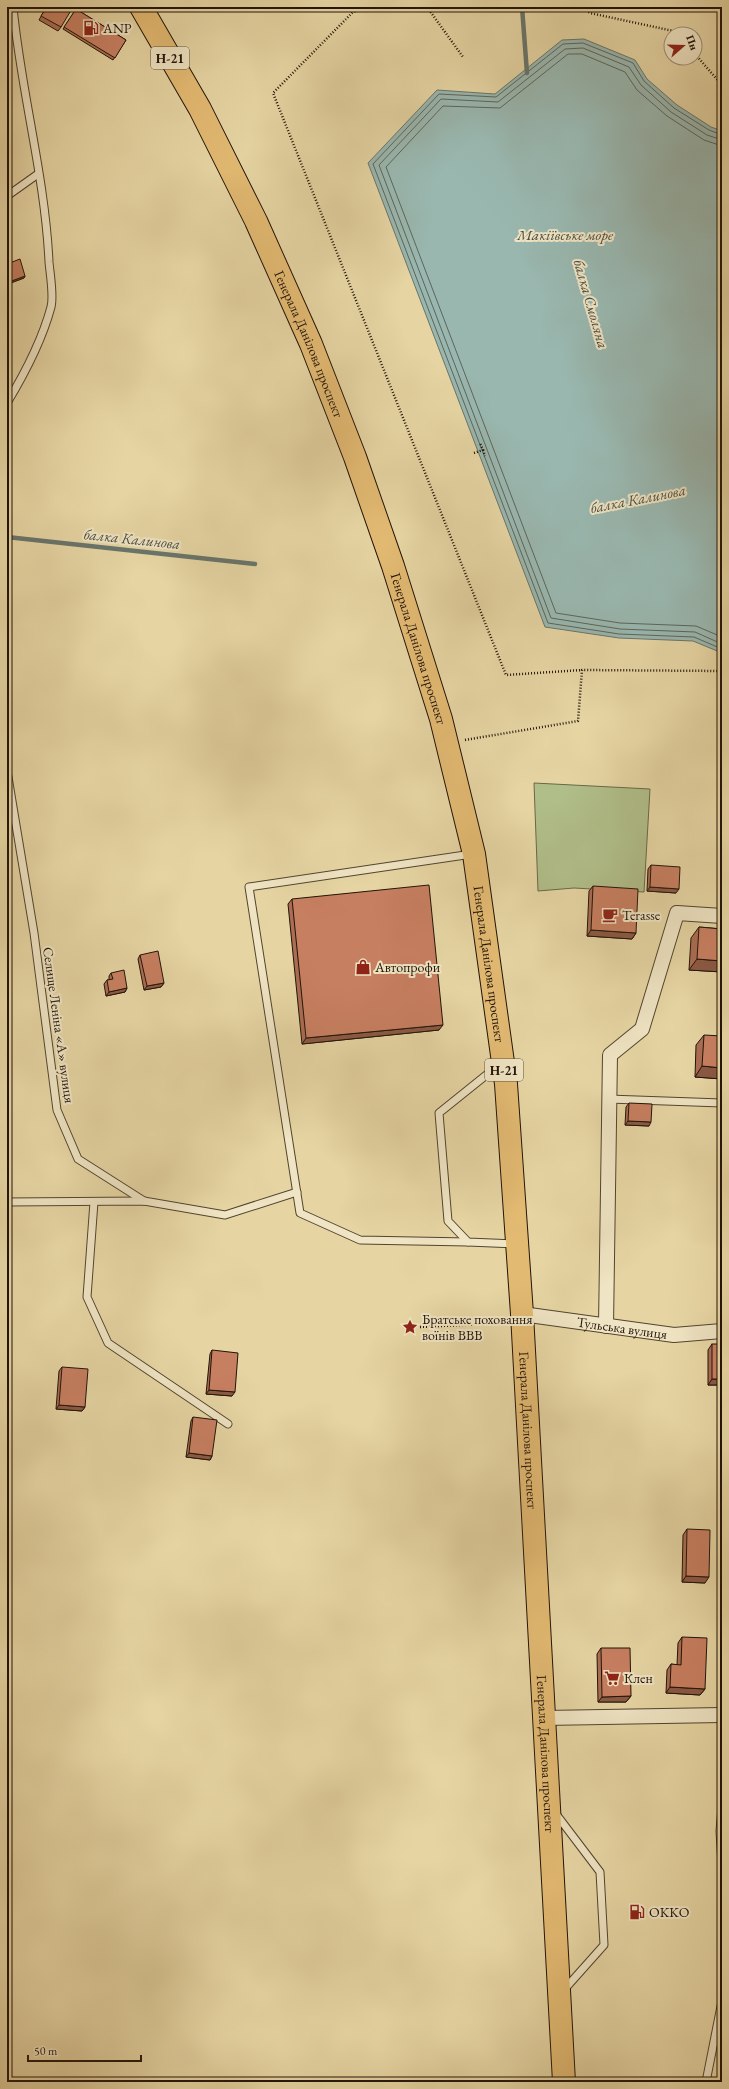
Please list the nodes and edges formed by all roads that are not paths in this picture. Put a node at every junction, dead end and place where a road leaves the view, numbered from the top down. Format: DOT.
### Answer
graph roads {
  1 [pos="13,7"];
  2 [pos="141,7"];
  3 [pos="38,174"];
  4 [pos="7,196"];
  5 [pos="7,403"];
  6 [pos="7,772"];
  7 [pos="474,854"];
  8 [pos="722,916"];
  9 [pos="503,1061"];
  10 [pos="608,1099"];
  11 [pos="722,1103"];
  12 [pos="297,1192"];
  13 [pos="144,1201"];
  14 [pos="7,1202"];
  15 [pos="94,1202"];
  16 [pos="468,1242"];
  17 [pos="517,1244"];
  18 [pos="522,1318"];
  19 [pos="606,1326"];
  20 [pos="722,1331"];
  21 [pos="228,1424"];
  22 [pos="722,1715"];
  23 [pos="544,1718"];
  24 [pos="548,1805"];
  25 [pos="722,1807"];
  26 [pos="722,1865"];
  27 [pos="559,1996"];
  28 [pos="722,2001"];
  29 [pos="564,2082"];
  30 [pos="706,2082"];
  1 -- 3 [label="lane"];
  2 -- 7 [label="main road, Генерала Данілова проспект / Н-21"];
  3 -- 4 [label="lane"];
  3 -- 5 [label="lane"];
  6 -- 13 [label="lane, Селище Леніна «А» вулиця"];
  7 -- 9 [label="main road, Генерала Данілова проспект / Н-21"];
  7 -- 12 [label="lane"];
  8 -- 10 [label="street"];
  9 -- 16 [label="lane"];
  9 -- 17 [label="main road, Генерала Данілова проспект / Н-21"];
  10 -- 11 [label="lane"];
  10 -- 19 [label="street"];
  12 -- 13 [label="lane"];
  12 -- 16 [label="lane"];
  13 -- 15 [label="lane"];
  14 -- 15 [label="lane"];
  15 -- 21 [label="lane"];
  16 -- 17 [label="lane"];
  17 -- 18 [label="main road, Генерала Данілова проспект / Н-21"];
  18 -- 19 [label="street, Тульська вулиця"];
  18 -- 23 [label="main road, Генерала Данілова проспект / Н-21"];
  19 -- 20 [label="street, Тульська вулиця"];
  22 -- 23 [label="street"];
  23 -- 24 [label="main road, Генерала Данілова проспект / Н-21"];
  24 -- 27 [label="main road, Генерала Данілова проспект / Н-21"];
  24 -- 27 [label="lane"];
  25 -- 26 [label="lane"];
  27 -- 29 [label="main road, Генерала Данілова проспект / Н-21"];
  28 -- 30 [label="lane"];
}
